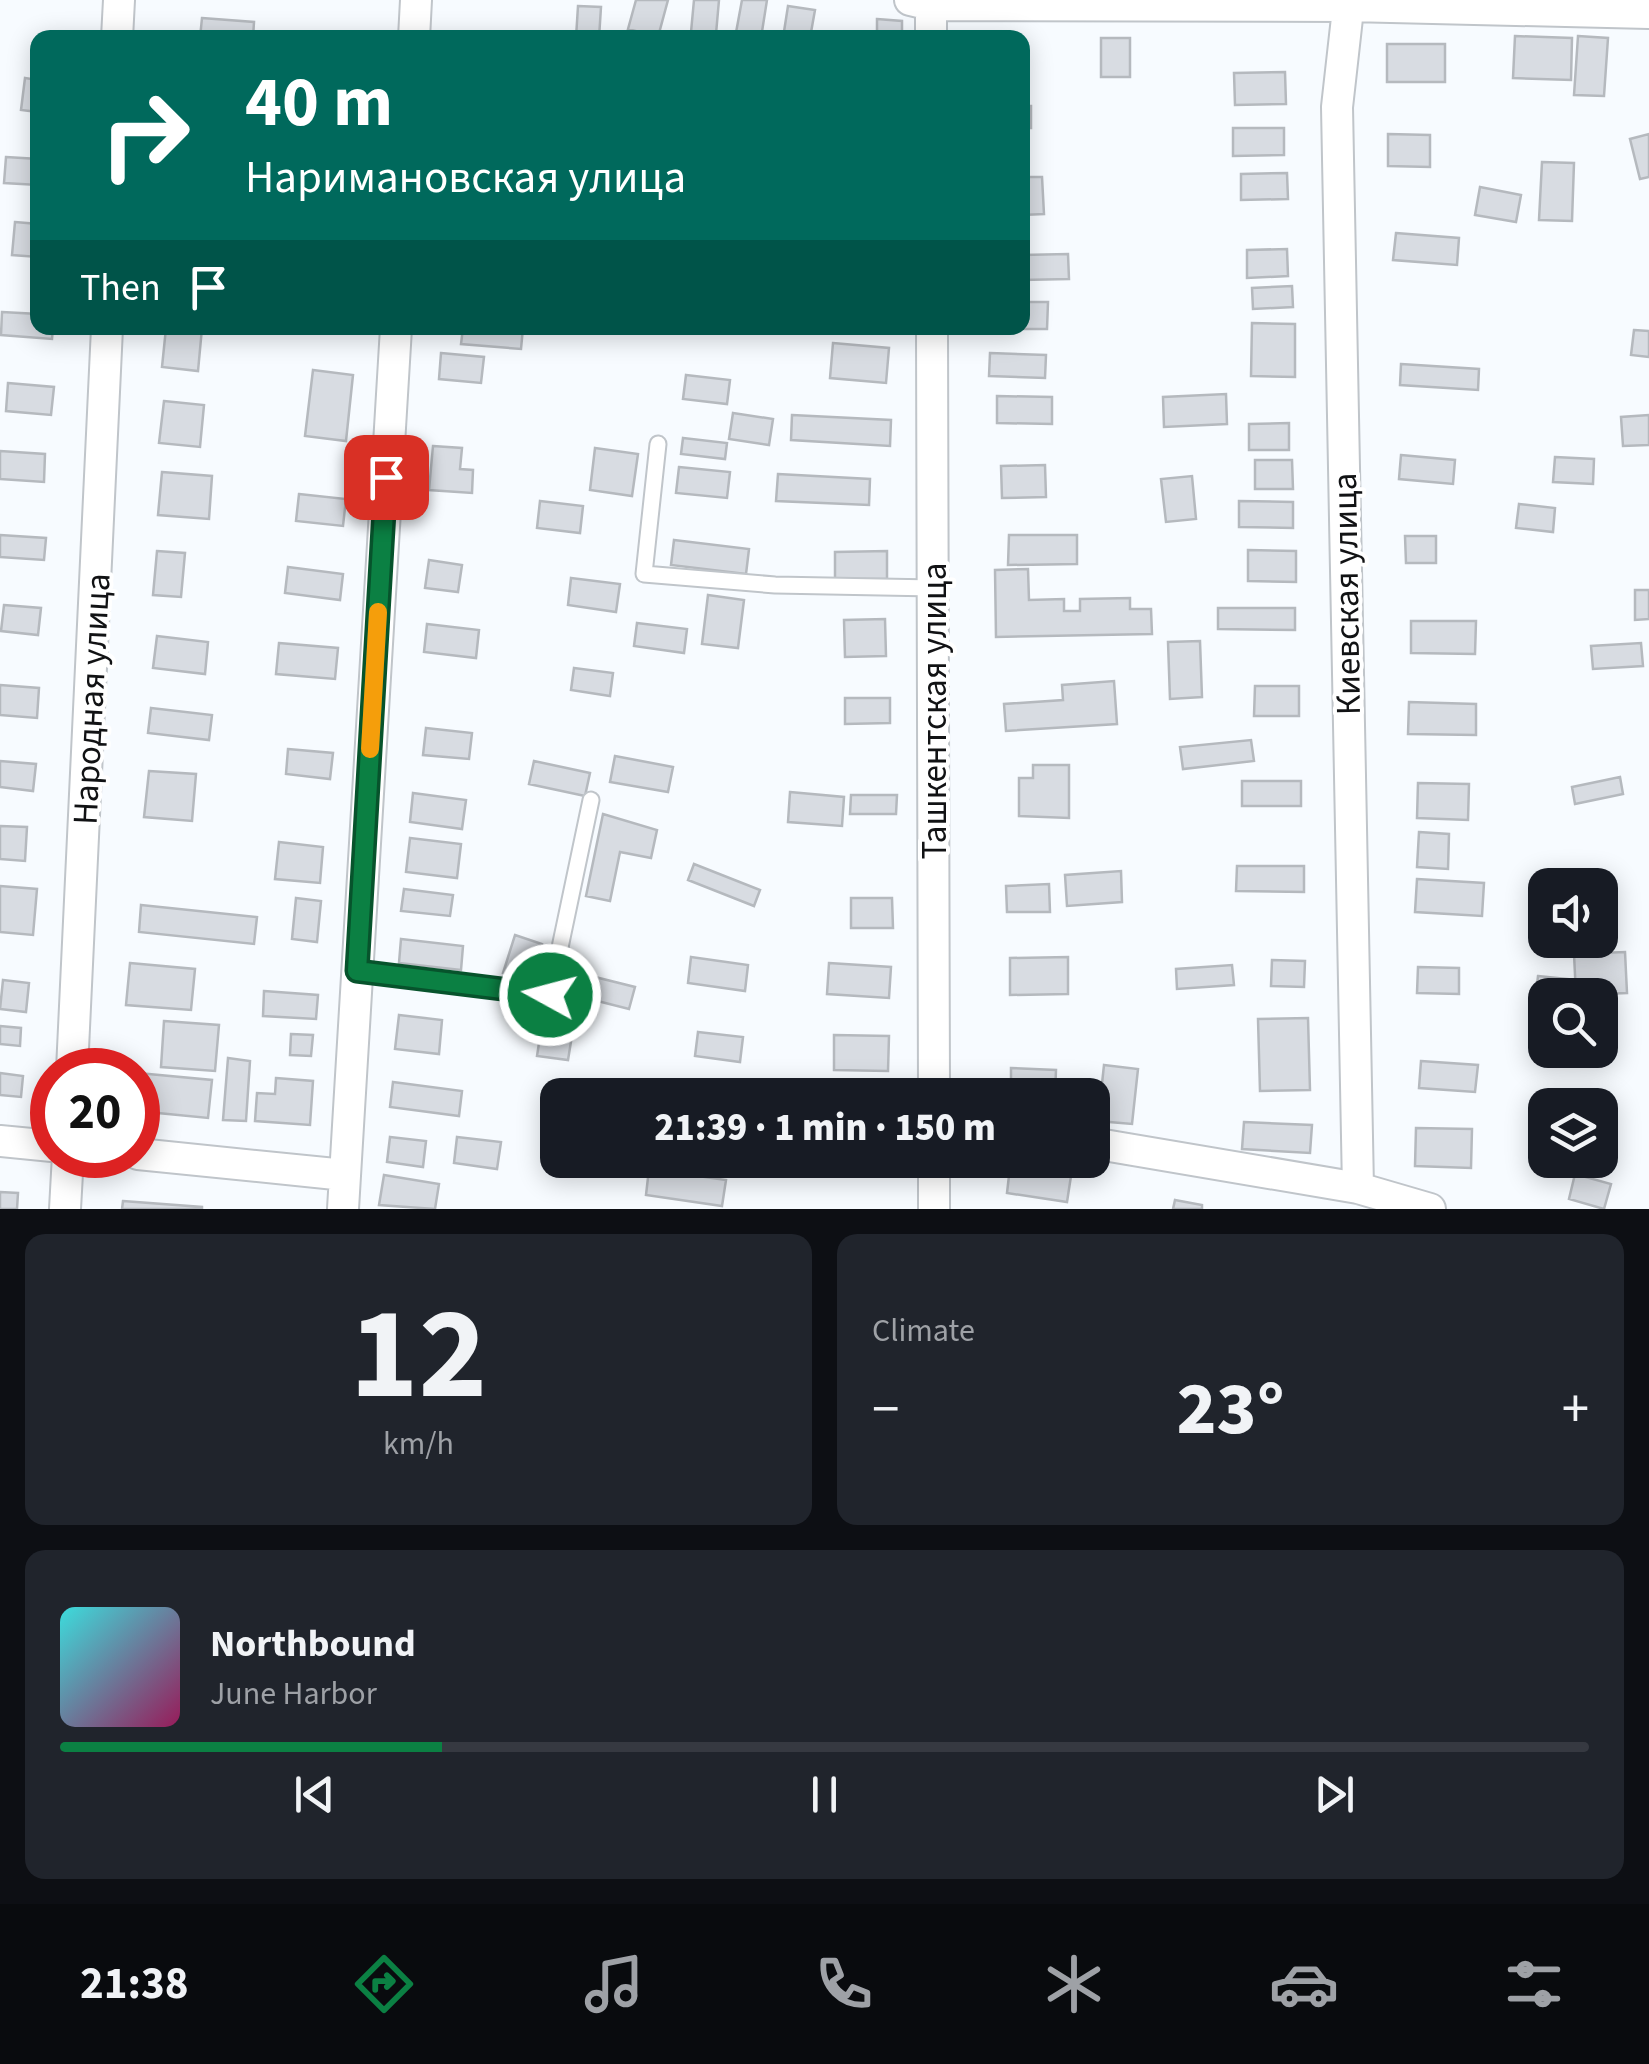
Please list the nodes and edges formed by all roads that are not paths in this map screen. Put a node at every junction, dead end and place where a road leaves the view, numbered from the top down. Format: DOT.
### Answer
graph roads {
  1 [pos="119,0"];
  2 [pos="416,0"];
  3 [pos="924,2"];
  4 [pos="1349,3"];
  5 [pos="1649,14"];
  6 [pos="118,30"];
  7 [pos="414,30"];
  8 [pos="929,30"];
  9 [pos="106,335"];
  10 [pos="396,335"];
  11 [pos="932,335"];
  12 [pos="658,444"];
  13 [pos="934,588"];
  14 [pos="591,800"];
  15 [pos="357,971"];
  16 [pos="73,1048"];
  17 [pos="934,1078"];
  18 [pos="0,1141"];
  19 [pos="30,1144"];
  20 [pos="1110,1146"];
  21 [pos="160,1156"];
  22 [pos="345,1175"];
  23 [pos="67,1178"];
  24 [pos="934,1178"];
  25 [pos="1358,1188"];
  26 [pos="65,1209"];
  27 [pos="343,1209"];
  28 [pos="934,1209"];
  29 [pos="1430,1209"];
  1 -- 6 [label="street"];
  2 -- 7 [label="street"];
  3 -- 4 [label="street"];
  3 -- 8 [label="street"];
  4 -- 5 [label="street"];
  4 -- 25 [label="street, Киевская улица"];
  9 -- 16 [label="street, Народная улица"];
  10 -- 15 [label="street"];
  11 -- 13 [label="street, Ташкентская улица"];
  12 -- 13 [label="lane"];
  13 -- 17 [label="street, Ташкентская улица"];
  14 -- 15 [label="lane"];
  15 -- 22 [label="street"];
  18 -- 19 [label="street"];
  20 -- 25 [label="street"];
  21 -- 22 [label="street"];
  22 -- 27 [label="street"];
  23 -- 26 [label="street"];
  24 -- 28 [label="street"];
  25 -- 29 [label="street"];
}
